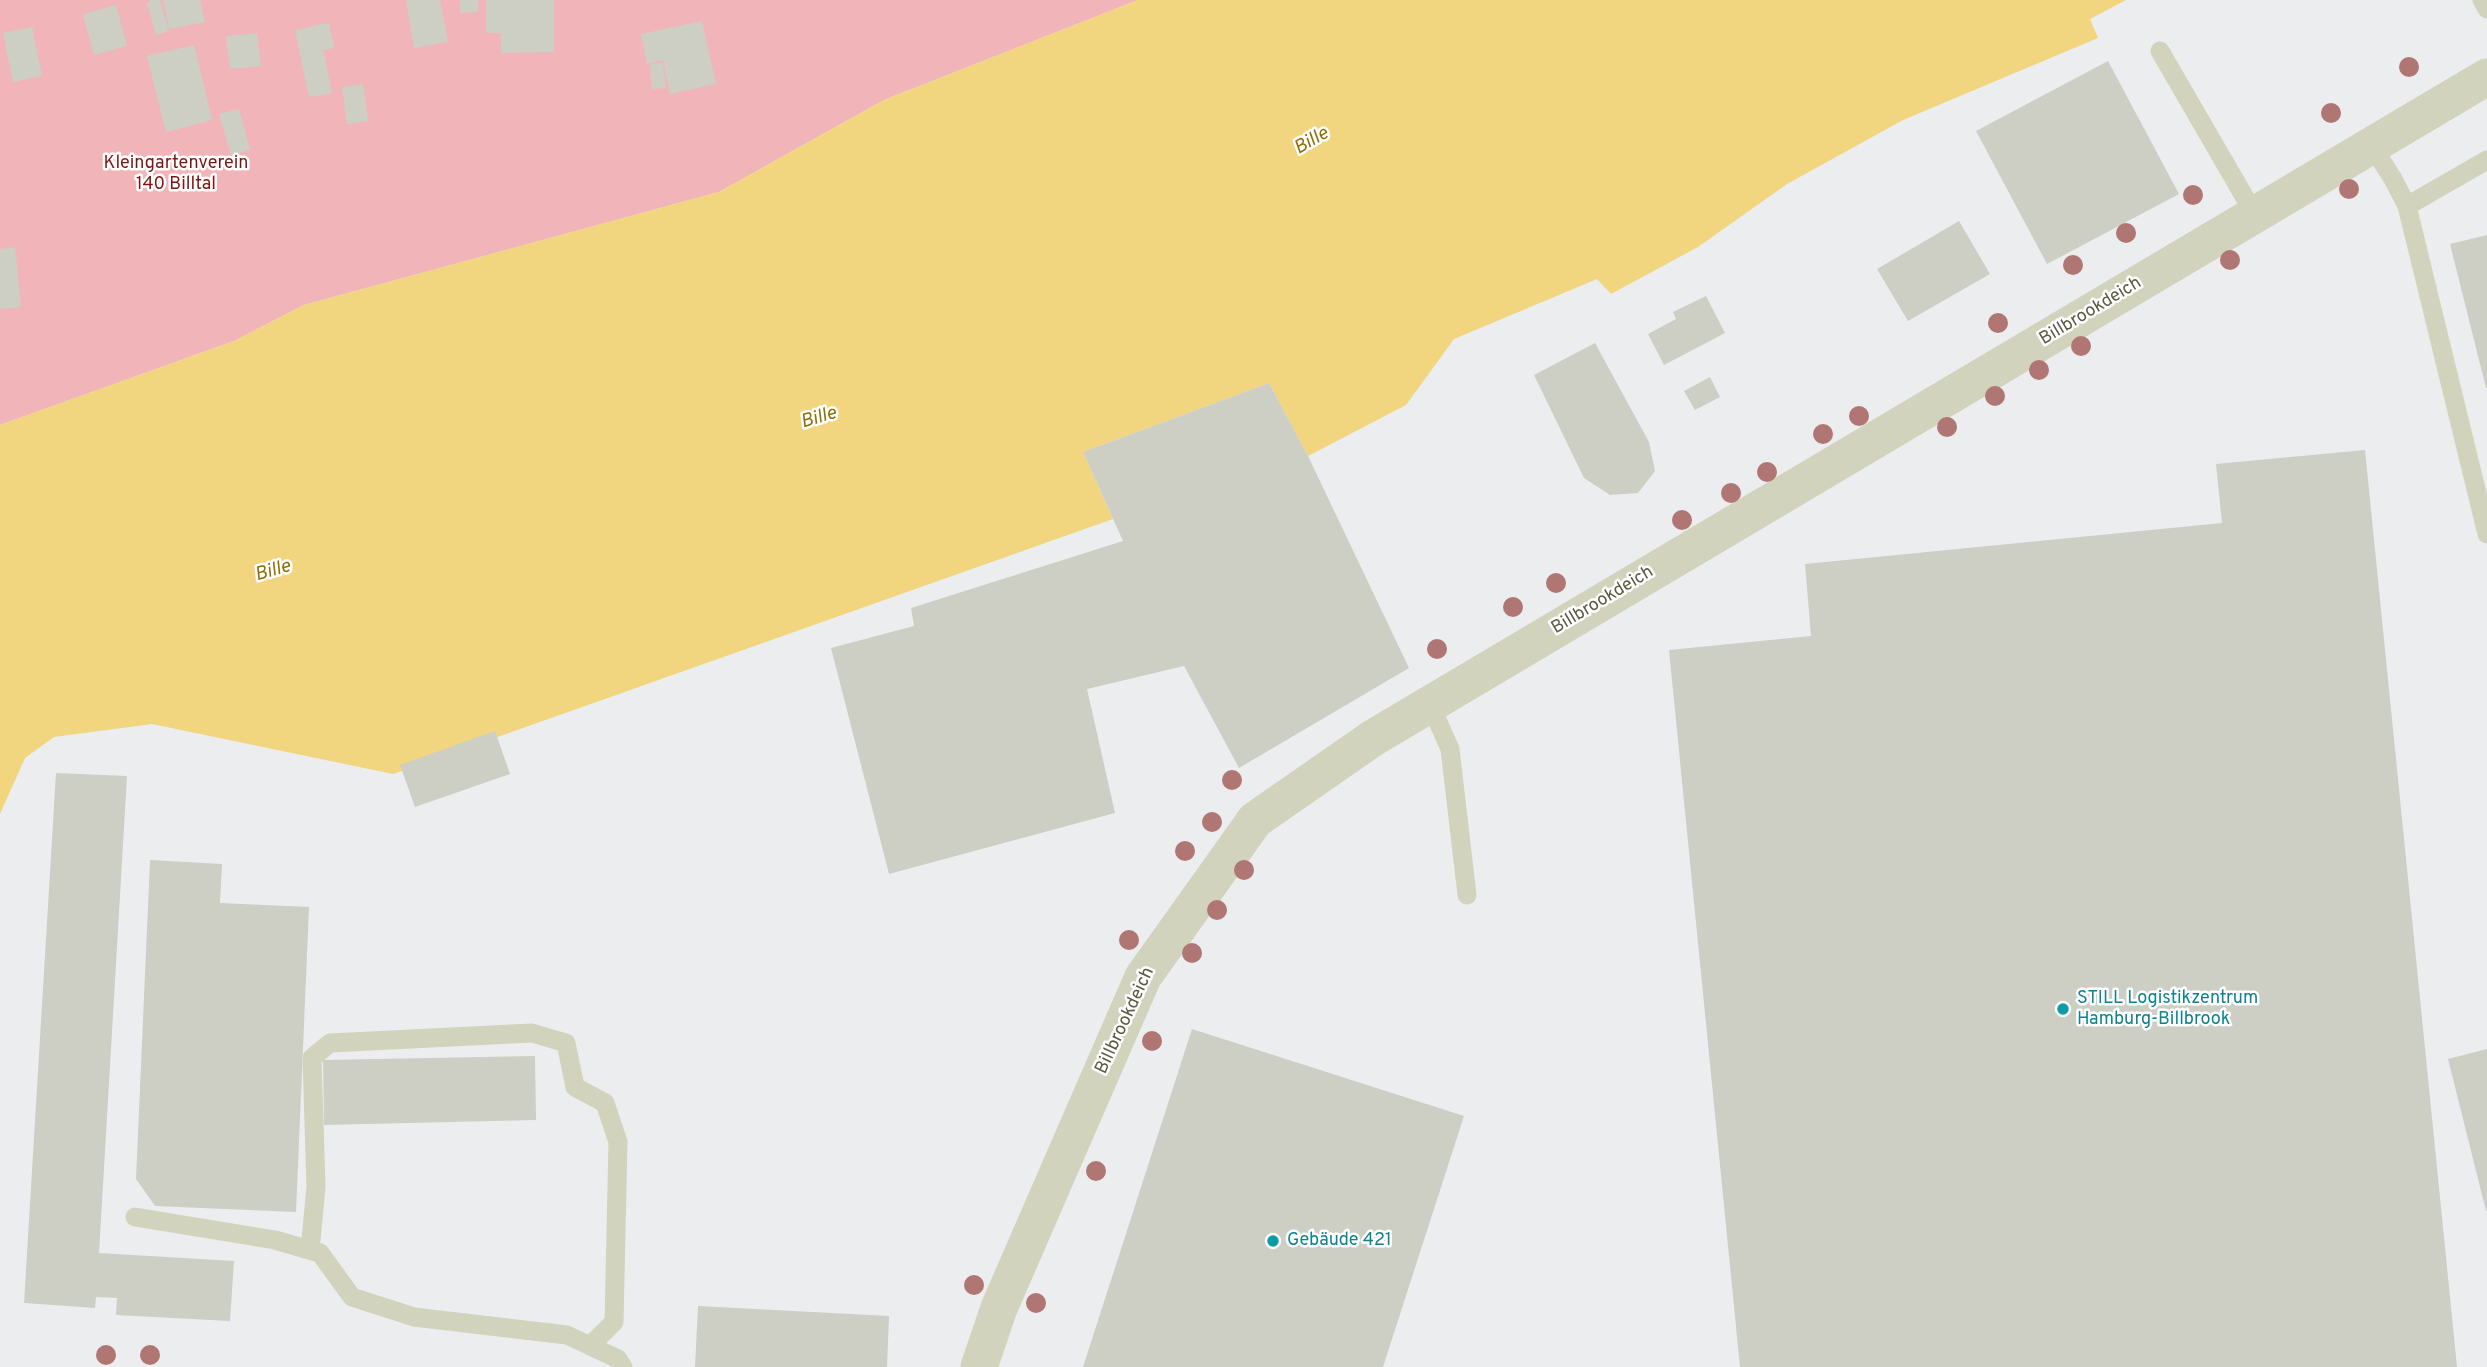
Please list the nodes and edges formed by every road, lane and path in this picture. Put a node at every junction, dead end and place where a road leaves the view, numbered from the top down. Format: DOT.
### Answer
graph roads {
  1 [pos="2483,0"];
  2 [pos="2487,9"];
  3 [pos="2160,51"];
  4 [pos="2487,77"];
  5 [pos="2372,146"];
  6 [pos="2487,160"];
  7 [pos="2407,206"];
  8 [pos="2255,215"];
  9 [pos="2487,534"];
  10 [pos="1430,704"];
  11 [pos="1467,895"];
  12 [pos="135,1217"];
  13 [pos="310,1250"];
  14 [pos="590,1346"];
  15 [pos="623,1367"];
  16 [pos="979,1367"];
  1 -- 2 [label="lane"];
  3 -- 8 [label="lane"];
  4 -- 5 [label="street, Billbrookdeich"];
  5 -- 7 [label="lane"];
  5 -- 8 [label="street, Billbrookdeich"];
  6 -- 7 [label="lane"];
  7 -- 9 [label="lane"];
  8 -- 10 [label="street, Billbrookdeich"];
  10 -- 11 [label="lane"];
  10 -- 16 [label="street, Billbrookdeich"];
  12 -- 13 [label="lane"];
  13 -- 14 [label="lane"];
  13 -- 14 [label="lane"];
  14 -- 15 [label="lane"];
}
